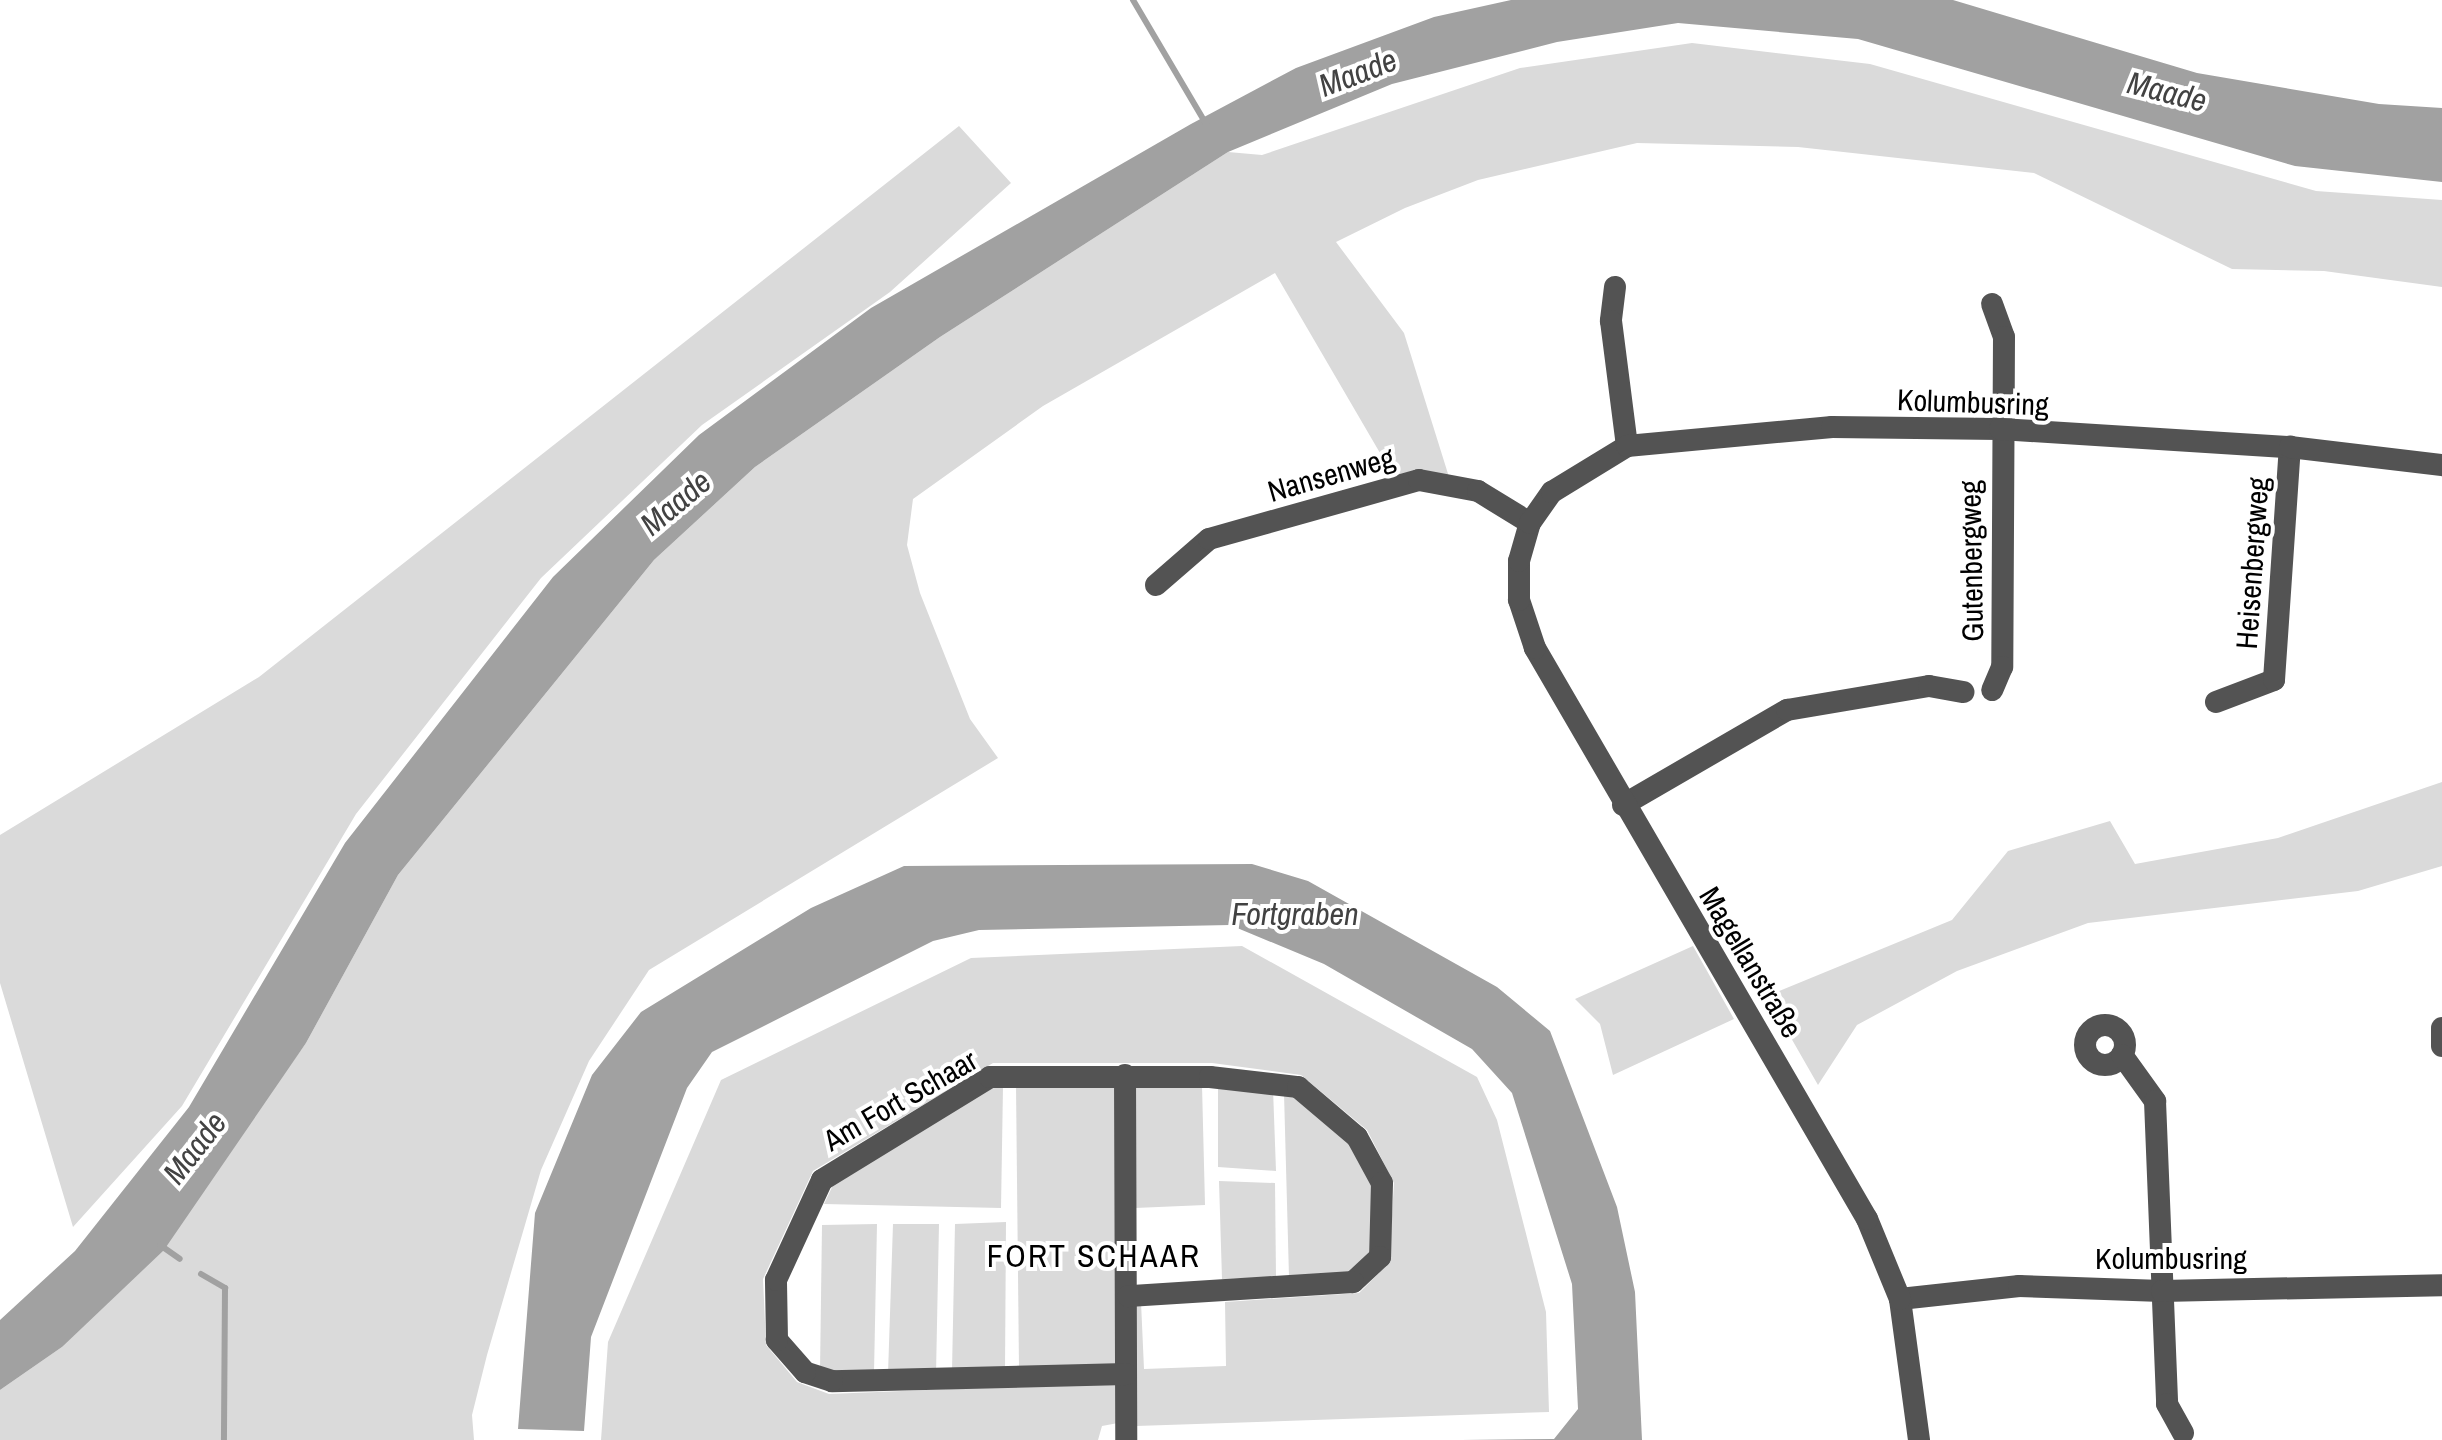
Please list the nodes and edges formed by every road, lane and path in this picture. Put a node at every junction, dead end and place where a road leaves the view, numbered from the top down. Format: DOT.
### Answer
graph roads {
  1 [pos="1615,287"];
  2 [pos="1992,304"];
  3 [pos="2000,429"];
  4 [pos="1627,446"];
  5 [pos="2290,447"];
  6 [pos="2442,464"];
  7 [pos="1530,523"];
  8 [pos="1156,585"];
  9 [pos="1992,690"];
  10 [pos="1963,692"];
  11 [pos="2216,702"];
  12 [pos="1623,805"];
  13 [pos="2442,1028"];
  14 [pos="2442,1046"];
  15 [pos="2122,1055"];
  16 [pos="1125,1075"];
  17 [pos="2442,1284"];
  18 [pos="2162,1291"];
  19 [pos="1128,1296"];
  20 [pos="1900,1299"];
  21 [pos="1126,1374"];
  22 [pos="2183,1433"];
  23 [pos="1126,1440"];
  24 [pos="1919,1440"];
  1 -- 4 [label="street"];
  2 -- 3 [label="street, Gutenbergweg"];
  3 -- 4 [label="street, Kolumbusring"];
  3 -- 5 [label="street, Kolumbusring"];
  3 -- 9 [label="street, Gutenbergweg"];
  4 -- 7 [label="street, Kolumbusring"];
  5 -- 6 [label="street, Kolumbusring"];
  5 -- 11 [label="street, Heisenbergweg"];
  7 -- 8 [label="street, Nansenweg"];
  7 -- 12 [label="street, Magellanstraße"];
  10 -- 12 [label="street"];
  12 -- 20 [label="street, Magellanstraße"];
  13 -- 14 [label="street"];
  15 -- 18 [label="street"];
  16 -- 19 [label="street"];
  16 -- 19 [label="street, Am Fort Schaar"];
  16 -- 21 [label="street, Am Fort Schaar"];
  17 -- 18 [label="street, Kolumbusring"];
  18 -- 20 [label="street, Kolumbusring"];
  18 -- 22 [label="street"];
  19 -- 21 [label="street"];
  20 -- 24 [label="street, Magellanstraße"];
  21 -- 23 [label="street"];
}
